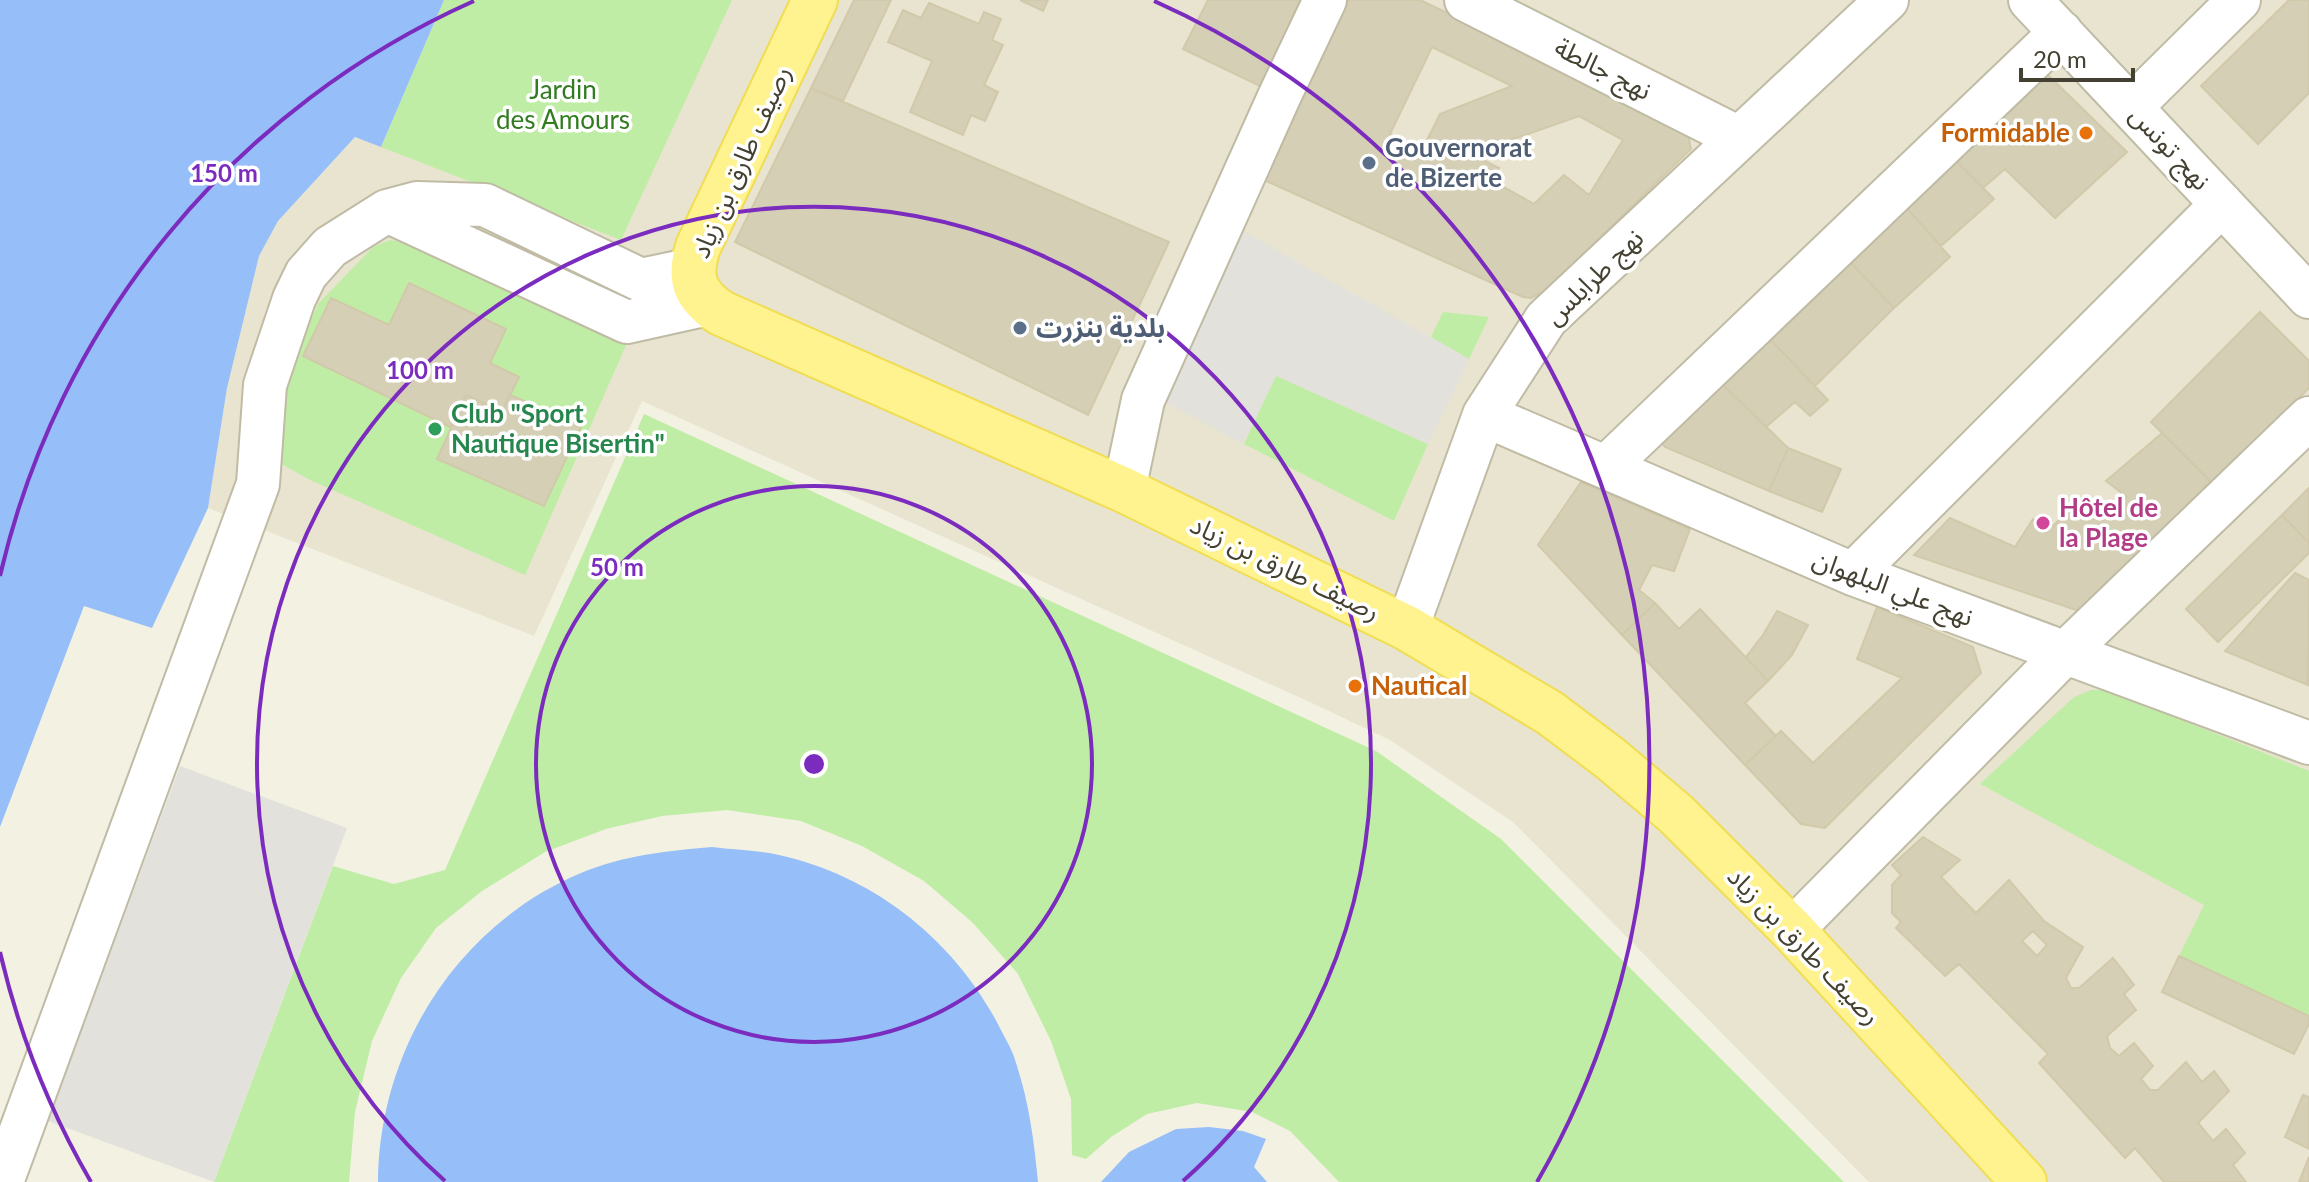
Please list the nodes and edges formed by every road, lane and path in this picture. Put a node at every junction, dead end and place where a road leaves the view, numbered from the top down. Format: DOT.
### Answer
graph roads {
  1 [pos="815,0"];
  2 [pos="1325,0"];
  3 [pos="1466,0"];
  4 [pos="1887,0"];
  5 [pos="2030,0"];
  6 [pos="2239,0"];
  7 [pos="2061,32"];
  8 [pos="2131,107"];
  9 [pos="1739,138"];
  10 [pos="2222,204"];
  11 [pos="700,287"];
  12 [pos="2309,297"];
  13 [pos="1484,415"];
  14 [pos="2309,418"];
  15 [pos="1606,467"];
  16 [pos="1124,490"];
  17 [pos="1853,574"];
  18 [pos="1407,628"];
  19 [pos="2064,654"];
  20 [pos="2309,743"];
  21 [pos="1792,930"];
  22 [pos="2,1182"];
  23 [pos="2024,1182"];
  1 -- 11 [label="main road, رصيف طارق بن زياد"];
  2 -- 16 [label="street"];
  3 -- 9 [label="street, نهج جالطة"];
  4 -- 9 [label="street, نهج طرابلس"];
  5 -- 7 [label="street, نهج تونس"];
  6 -- 8 [label="street"];
  7 -- 8 [label="street, نهج تونس"];
  7 -- 15 [label="street"];
  8 -- 10 [label="street, نهج تونس"];
  9 -- 13 [label="street, نهج طرابلس"];
  10 -- 12 [label="street, نهج تونس"];
  10 -- 17 [label="street"];
  11 -- 16 [label="main road, رصيف طارق بن زياد"];
  11 -- 22 [label="street"];
  13 -- 15 [label="street, نهج علي البلهوان"];
  13 -- 18 [label="street, نهج طرابلس"];
  14 -- 19 [label="street"];
  15 -- 17 [label="street, نهج علي البلهوان"];
  16 -- 18 [label="main road, رصيف طارق بن زياد"];
  17 -- 19 [label="street, نهج علي البلهوان"];
  18 -- 21 [label="main road, رصيف طارق بن زياد"];
  19 -- 20 [label="street, نهج علي البلهوان"];
  19 -- 21 [label="street"];
  21 -- 23 [label="main road, رصيف طارق بن زياد"];
}
